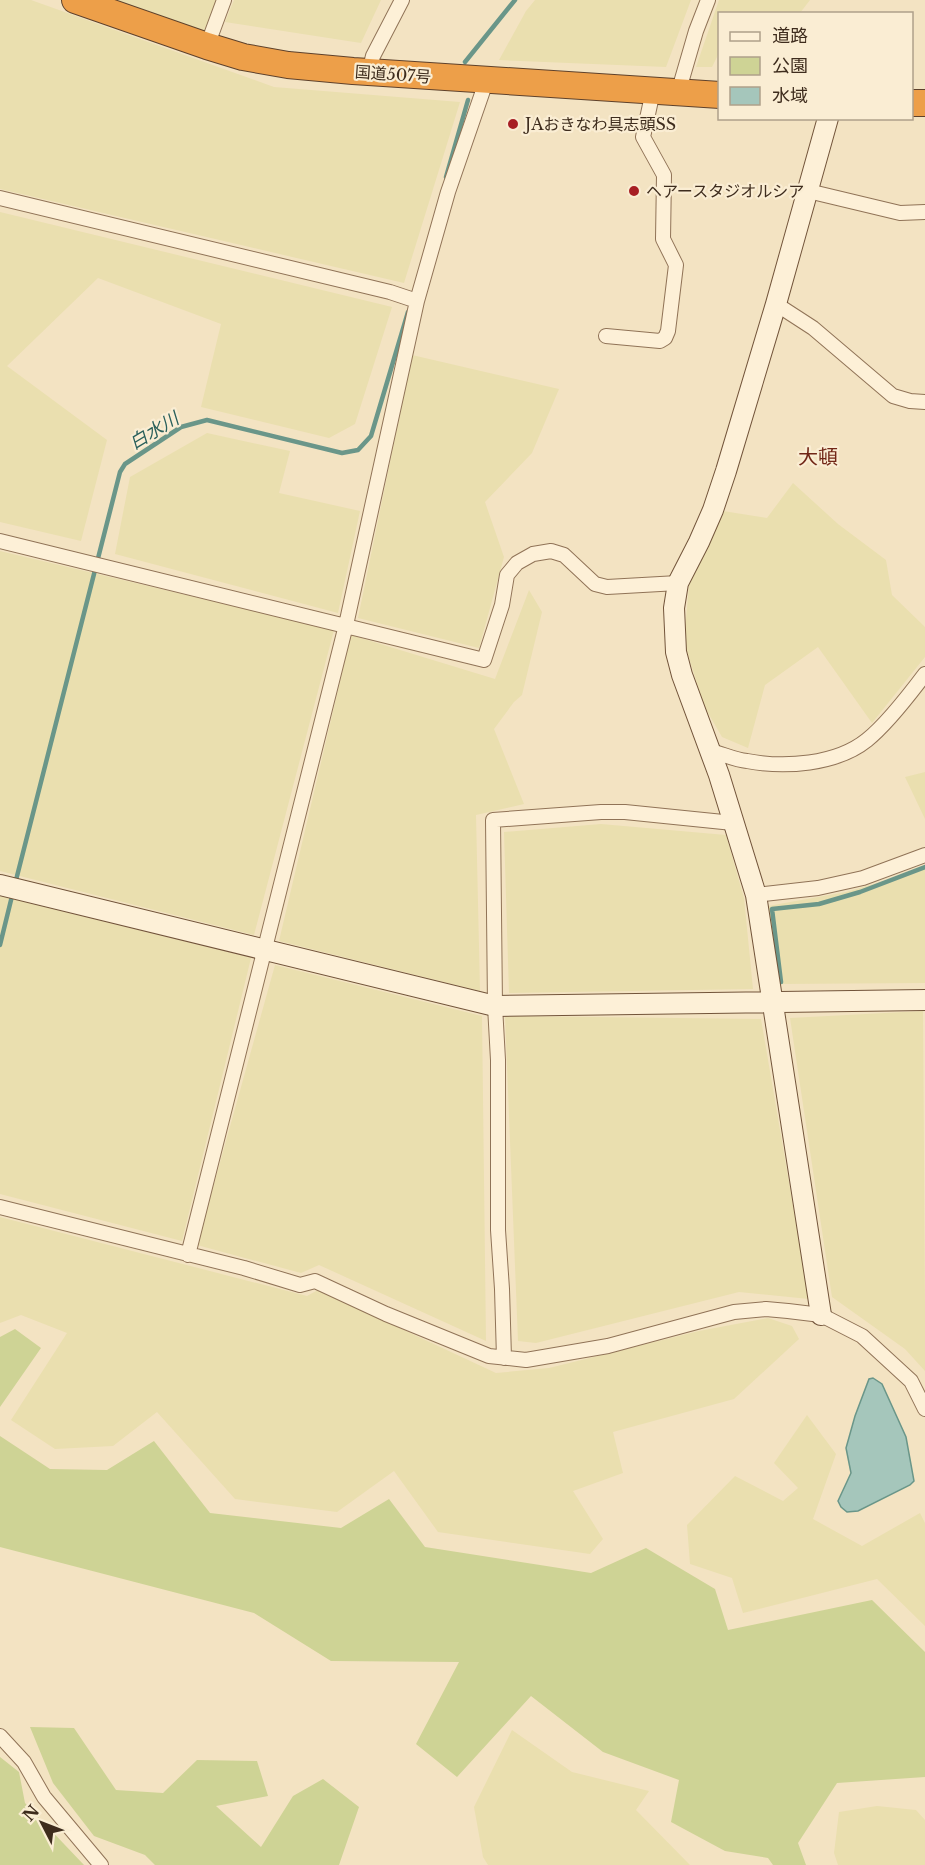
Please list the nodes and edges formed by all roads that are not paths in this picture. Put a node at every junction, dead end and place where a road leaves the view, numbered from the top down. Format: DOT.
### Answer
graph roads {
  1 [pos="75,0"];
  2 [pos="224,0"];
  3 [pos="402,0"];
  4 [pos="708,0"];
  5 [pos="207,46"];
  6 [pos="369,72"];
  7 [pos="487,80"];
  8 [pos="665,92"];
  9 [pos="718,95"];
  10 [pos="827,120"];
  11 [pos="808,191"];
  12 [pos="0,198"];
  13 [pos="925,212"];
  14 [pos="417,301"];
  15 [pos="776,304"];
  16 [pos="606,336"];
  17 [pos="925,402"];
  18 [pos="0,541"];
  19 [pos="678,583"];
  20 [pos="346,625"];
  21 [pos="925,674"];
  22 [pos="711,751"];
  23 [pos="734,823"];
  24 [pos="925,855"];
  25 [pos="0,885"];
  26 [pos="756,895"];
  27 [pos="265,951"];
  28 [pos="925,1000"];
  29 [pos="772,1003"];
  30 [pos="495,1006"];
  31 [pos="0,1207"];
  32 [pos="188,1255"];
  33 [pos="821,1315"];
  34 [pos="504,1358"];
  35 [pos="925,1409"];
  36 [pos="0,1736"];
  37 [pos="101,1865"];
  1 -- 5 [label="highway, 国道507号"];
  2 -- 5 [label="street"];
  3 -- 6 [label="street"];
  4 -- 8 [label="street"];
  5 -- 6 [label="highway, 国道507号"];
  6 -- 7 [label="highway, 国道507号"];
  7 -- 8 [label="highway, 国道507号"];
  7 -- 14 [label="street"];
  8 -- 9 [label="highway, 国道507号"];
  8 -- 16 [label="street"];
  10 -- 11 [label="street"];
  11 -- 13 [label="street"];
  11 -- 15 [label="street"];
  12 -- 14 [label="street"];
  14 -- 20 [label="street"];
  15 -- 17 [label="street"];
  15 -- 19 [label="street"];
  18 -- 20 [label="street"];
  19 -- 20 [label="street"];
  19 -- 22 [label="street"];
  20 -- 27 [label="street"];
  21 -- 22 [label="street"];
  22 -- 23 [label="street"];
  23 -- 26 [label="street"];
  23 -- 30 [label="street"];
  24 -- 26 [label="street"];
  25 -- 27 [label="street"];
  26 -- 29 [label="street"];
  27 -- 30 [label="street"];
  27 -- 32 [label="street"];
  28 -- 29 [label="street"];
  29 -- 30 [label="street"];
  29 -- 33 [label="street"];
  30 -- 34 [label="street"];
  31 -- 32 [label="street"];
  32 -- 34 [label="street"];
  33 -- 34 [label="street"];
  33 -- 35 [label="street"];
  36 -- 37 [label="street"];
}
